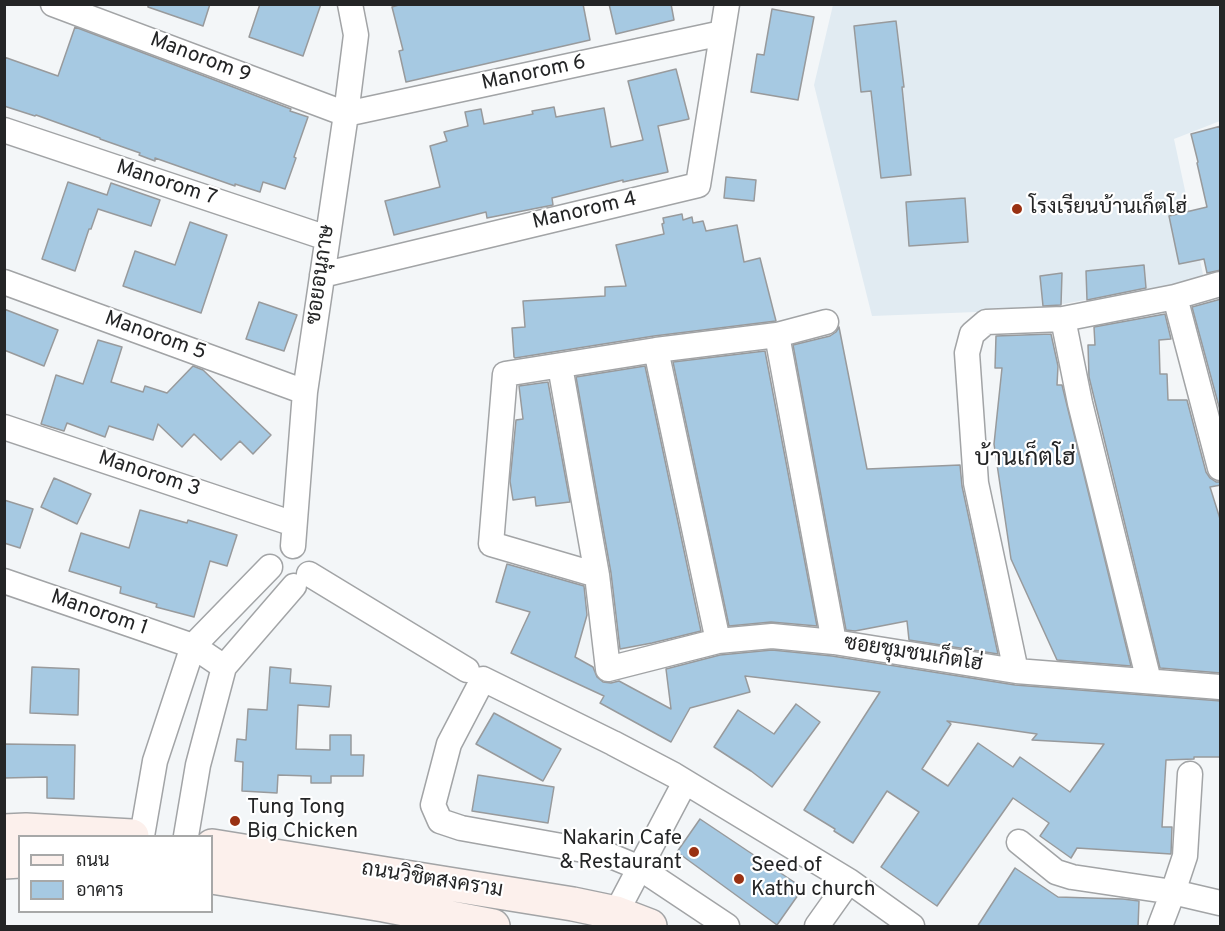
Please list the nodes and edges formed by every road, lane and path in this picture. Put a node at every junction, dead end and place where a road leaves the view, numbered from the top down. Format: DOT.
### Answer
graph roads {
  1 [pos="53,4"];
  2 [pos="350,4"];
  3 [pos="727,4"];
  4 [pos="722,33"];
  5 [pos="346,114"];
  6 [pos="4,130"];
  7 [pos="327,238"];
  8 [pos="322,276"];
  9 [pos="4,282"];
  10 [pos="1221,284"];
  11 [pos="1175,297"];
  12 [pos="1063,320"];
  13 [pos="826,322"];
  14 [pos="777,334"];
  15 [pos="656,350"];
  16 [pos="560,366"];
  17 [pos="305,392"];
  18 [pos="4,427"];
  19 [pos="1221,468"];
  20 [pos="294,535"];
  21 [pos="270,567"];
  22 [pos="597,575"];
  23 [pos="302,580"];
  24 [pos="4,582"];
  25 [pos="718,641"];
  26 [pos="834,642"];
  27 [pos="193,646"];
  28 [pos="224,668"];
  29 [pos="467,670"];
  30 [pos="1016,670"];
  31 [pos="1149,681"];
  32 [pos="1221,687"];
  33 [pos="1190,774"];
  34 [pos="685,782"];
  35 [pos="4,831"];
  36 [pos="112,835"];
  37 [pos="142,835"];
  38 [pos="186,835"];
  39 [pos="1019,842"];
  40 [pos="213,846"];
  41 [pos="640,868"];
  42 [pos="213,877"];
  43 [pos="849,881"];
  44 [pos="1173,892"];
  45 [pos="1221,903"];
  46 [pos="616,914"];
  47 [pos="493,927"];
  48 [pos="650,927"];
  49 [pos="727,927"];
  50 [pos="818,927"];
  51 [pos="912,927"];
  52 [pos="1160,927"];
  1 -- 5 [label="street, Manorom 9"];
  2 -- 5 [label="street, ซอยอนุภาษ"];
  3 -- 4 [label="street"];
  4 -- 5 [label="street, Manorom 6"];
  4 -- 8 [label="street, Manorom 4"];
  5 -- 7 [label="street, ซอยอนุภาษ"];
  6 -- 7 [label="street, Manorom 7"];
  7 -- 8 [label="street, ซอยอนุภาษ"];
  8 -- 17 [label="street, ซอยอนุภาษ"];
  9 -- 17 [label="street, Manorom 5"];
  10 -- 11 [label="street"];
  11 -- 12 [label="street"];
  11 -- 19 [label="street"];
  12 -- 30 [label="street"];
  12 -- 31 [label="street"];
  13 -- 14 [label="street"];
  14 -- 15 [label="street"];
  14 -- 26 [label="street"];
  15 -- 16 [label="street"];
  15 -- 25 [label="street"];
  16 -- 22 [label="street"];
  16 -- 22 [label="street"];
  17 -- 20 [label="street, ซอยอนุภาษ"];
  18 -- 20 [label="street, Manorom 3"];
  20 -- 21 [label="street"];
  20 -- 23 [label="street"];
  21 -- 23 [label="street"];
  21 -- 27 [label="street"];
  22 -- 25 [label="street, ซอยชุมชนเก็ตโฮ่"];
  23 -- 28 [label="street"];
  23 -- 29 [label="street"];
  24 -- 27 [label="street, Manorom 1"];
  25 -- 26 [label="street, ซอยชุมชนเก็ตโฮ่"];
  26 -- 30 [label="street, ซอยชุมชนเก็ตโฮ่"];
  27 -- 28 [label="street"];
  27 -- 37 [label="street"];
  28 -- 38 [label="street"];
  30 -- 31 [label="street, ซอยชุมชนเก็ตโฮ่"];
  31 -- 32 [label="street, ซอยชุมชนเก็ตโฮ่"];
  33 -- 44 [label="street"];
  34 -- 41 [label="street"];
  34 -- 41 [label="street"];
  34 -- 43 [label="street"];
  35 -- 36 [label="main road"];
  39 -- 44 [label="street"];
  40 -- 46 [label="main road, ถนนวิชิตสงคราม"];
  41 -- 46 [label="street"];
  41 -- 49 [label="street"];
  42 -- 47 [label="main road, ถนนวิชิตสงคราม"];
  43 -- 50 [label="street"];
  43 -- 51 [label="street"];
  44 -- 45 [label="street"];
  44 -- 52 [label="street"];
  46 -- 48 [label="main road, ถนนวิชิตสงคราม"];
}
